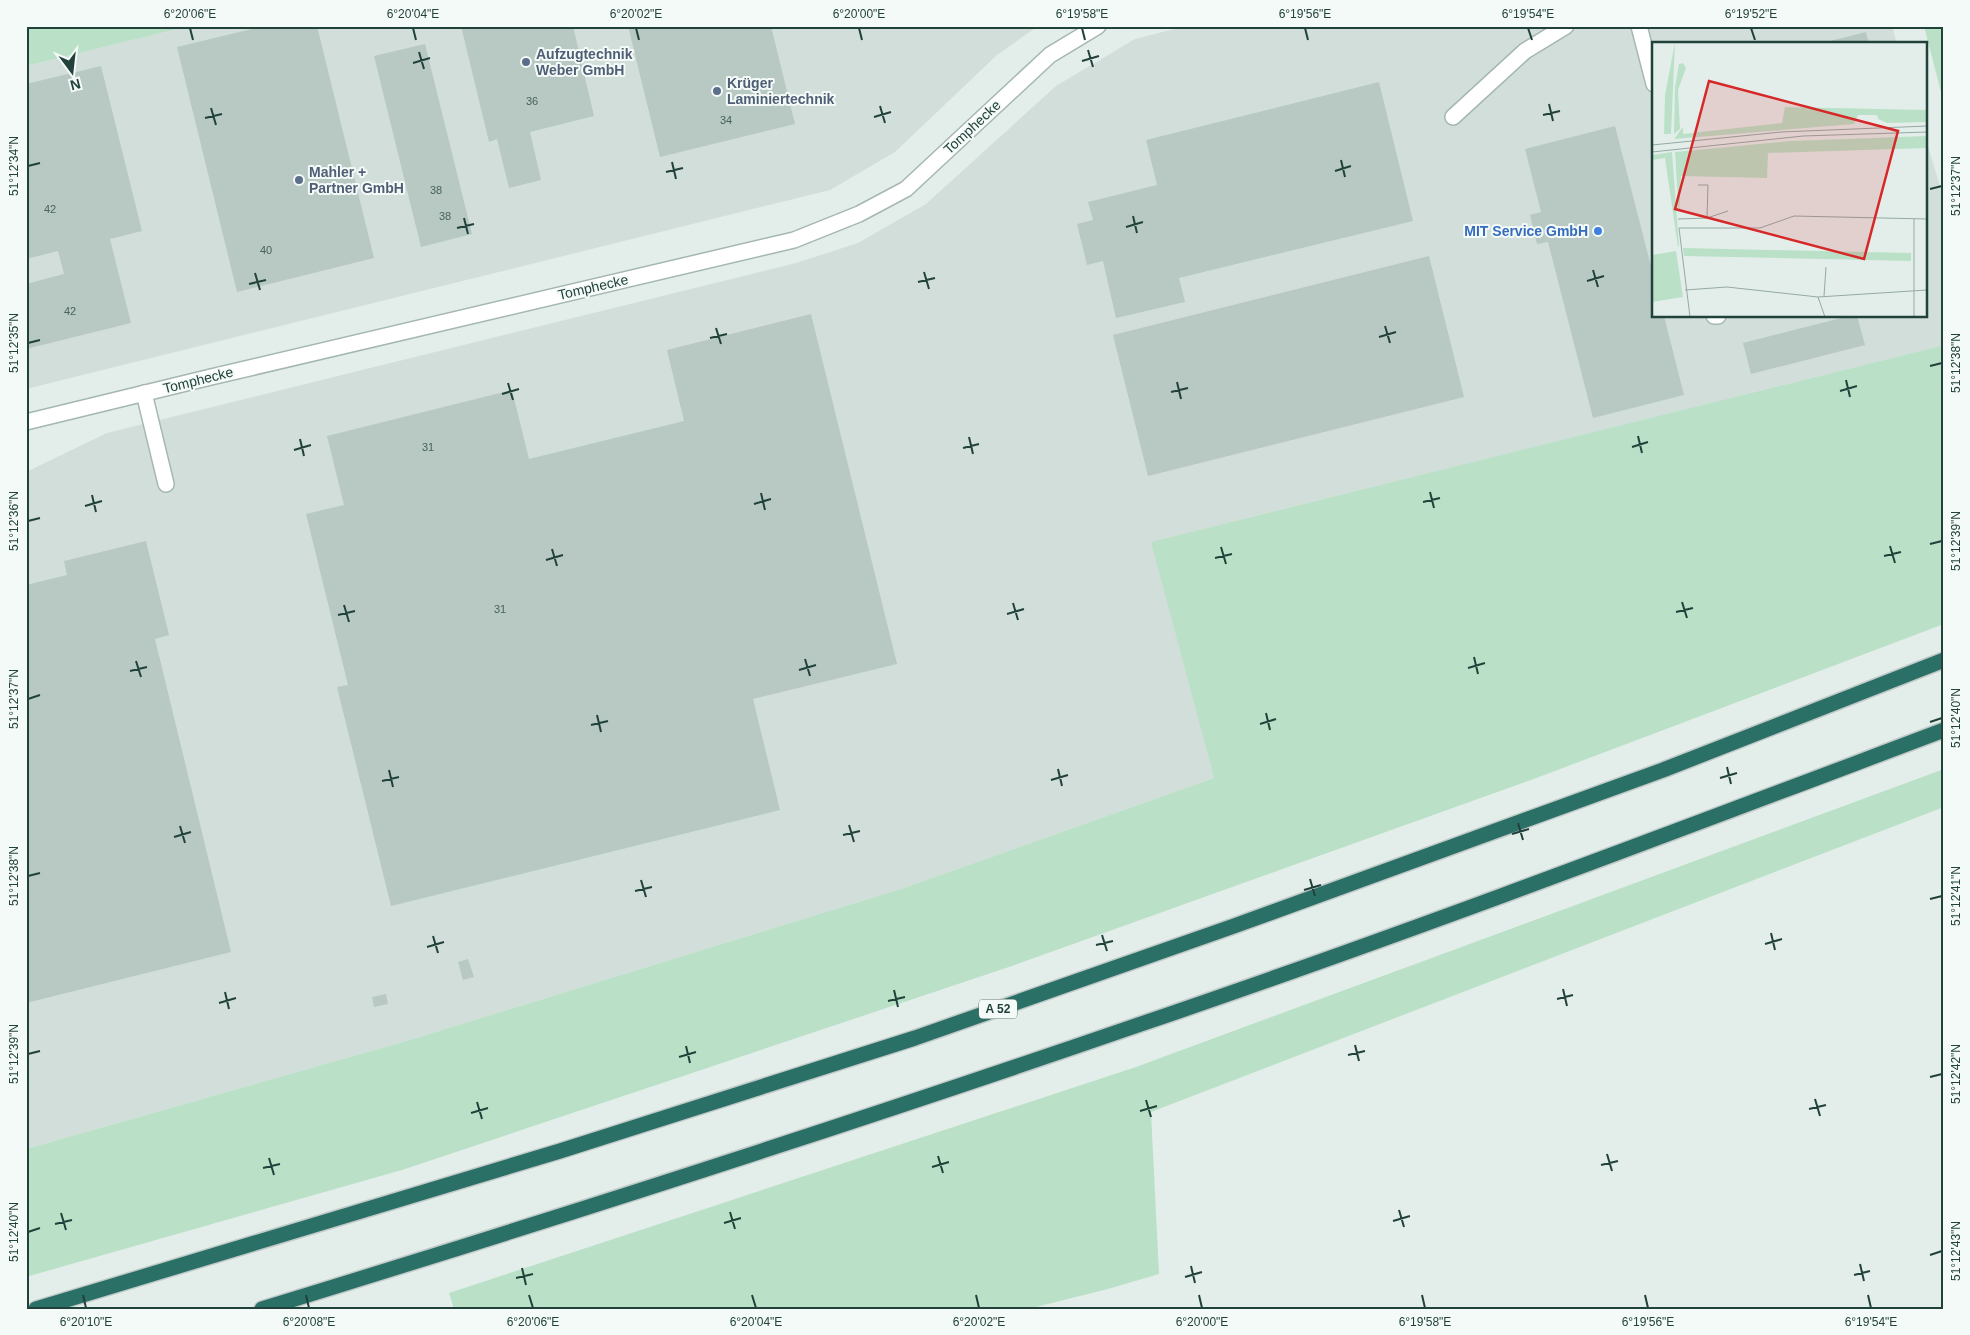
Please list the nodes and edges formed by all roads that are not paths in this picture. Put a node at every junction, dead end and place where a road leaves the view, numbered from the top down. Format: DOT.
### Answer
graph roads {
  1 [pos="1098,26"];
  2 [pos="1566,26"];
  3 [pos="1639,26"];
  4 [pos="1652,76"];
  5 [pos="1453,118"];
  6 [pos="144,393"];
  7 [pos="26,422"];
  8 [pos="166,484"];
  9 [pos="1944,660"];
  10 [pos="1944,730"];
  11 [pos="36,1309"];
  12 [pos="262,1309"];
  1 -- 6 [label="street, Tomphecke"];
  2 -- 5 [label="street"];
  3 -- 4 [label="street"];
  6 -- 7 [label="street, Tomphecke"];
  6 -- 8 [label="street"];
  9 -- 11 [label="highway, A 52"];
  10 -- 12 [label="highway"];
}
